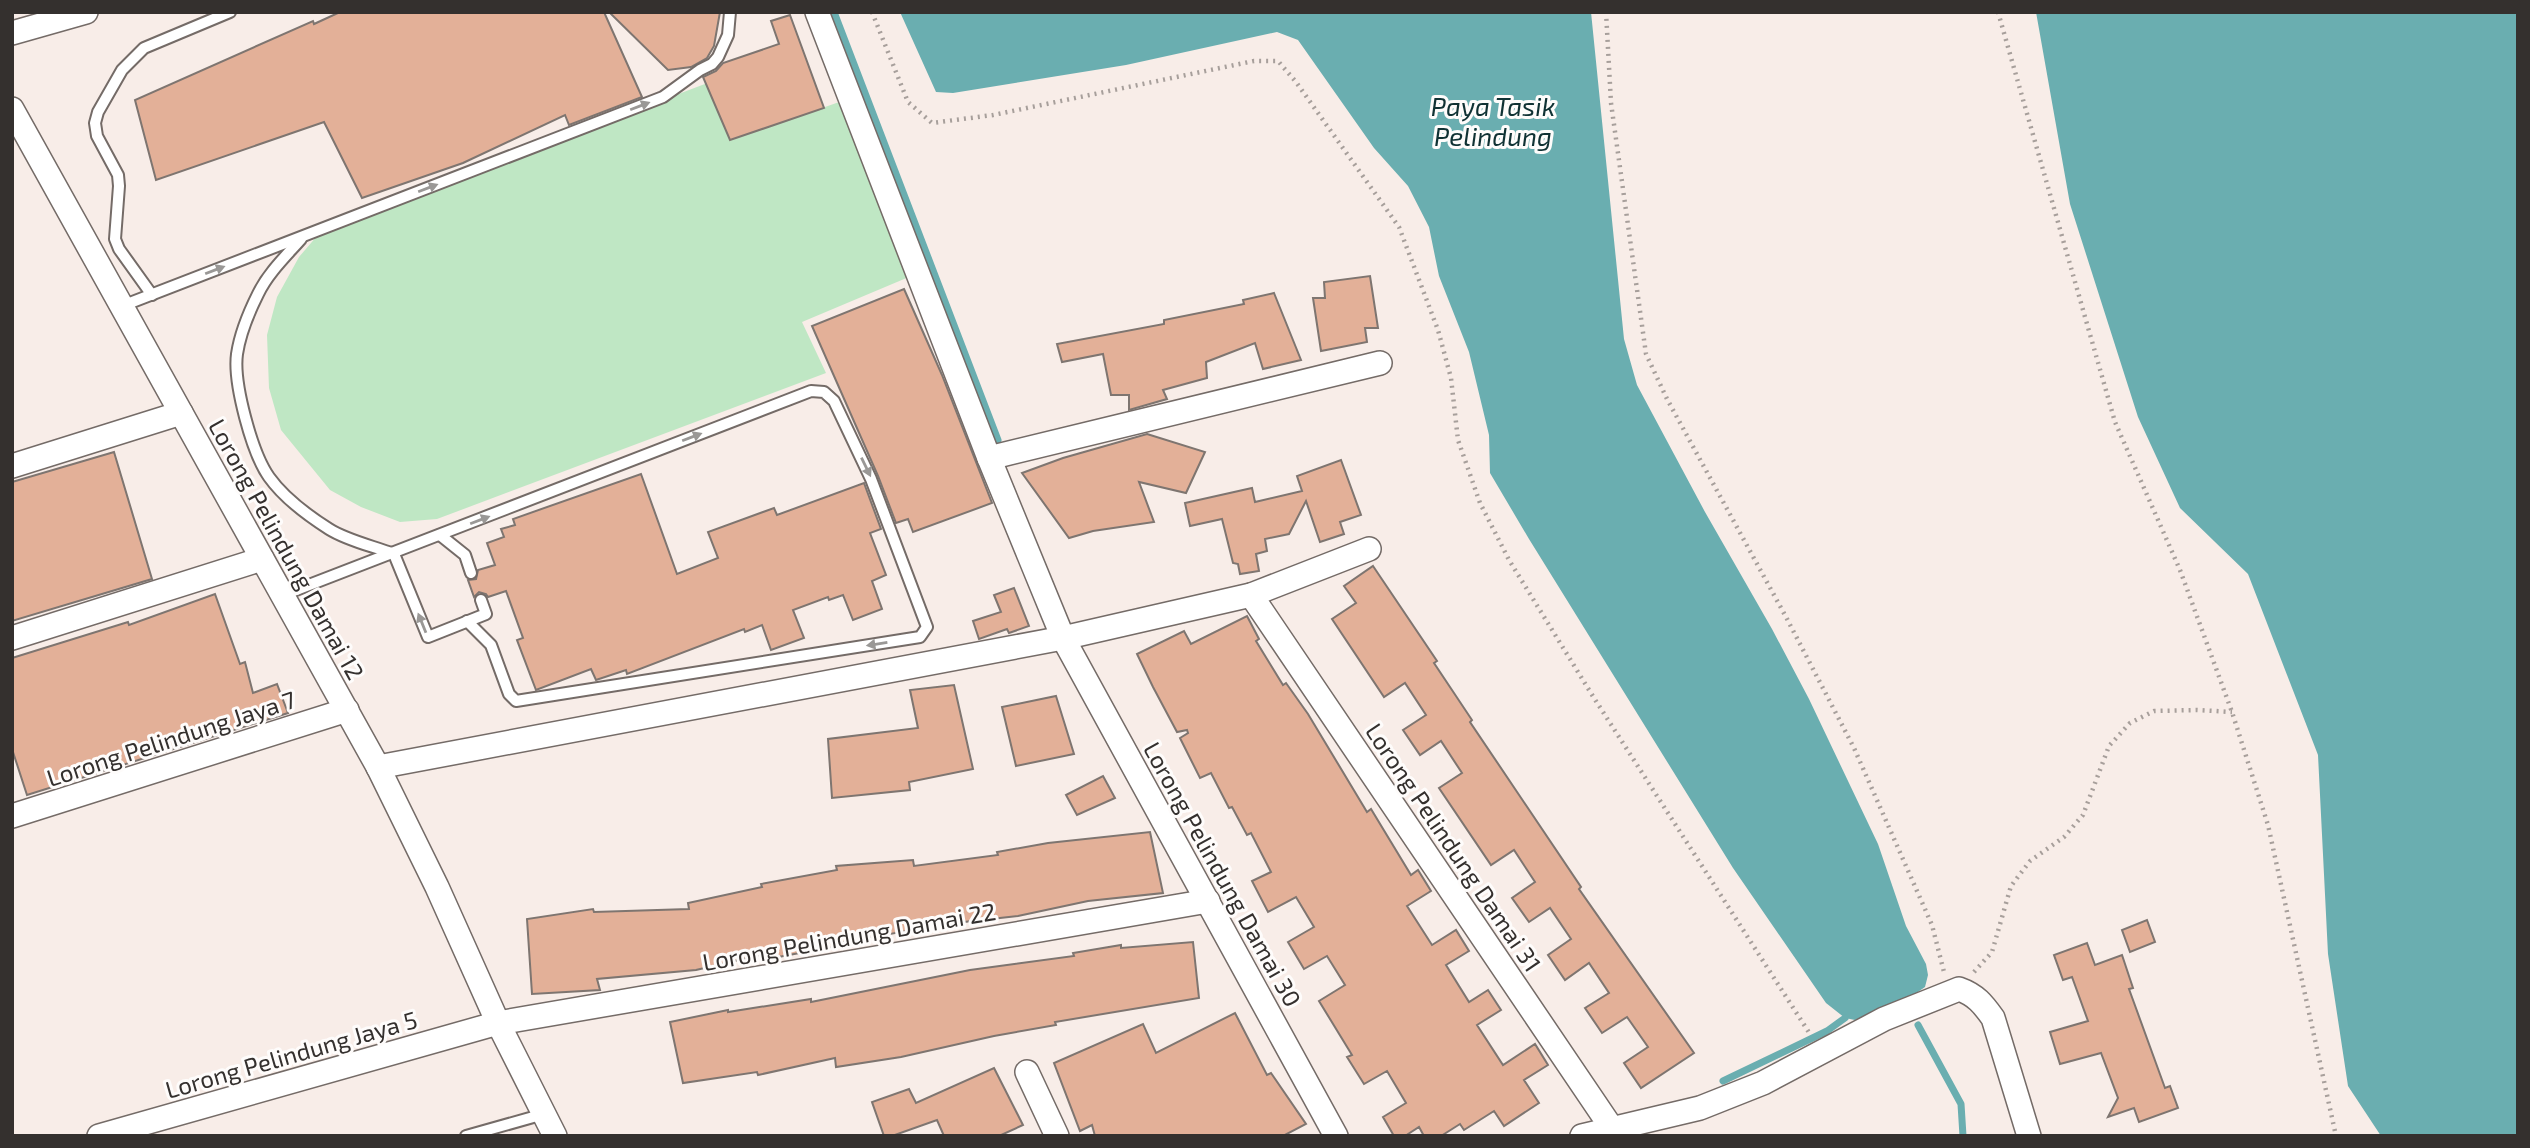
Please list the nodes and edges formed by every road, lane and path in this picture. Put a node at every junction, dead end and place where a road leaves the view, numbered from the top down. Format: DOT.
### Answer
graph roads {
  1 [pos="230,12"];
  2 [pos="730,12"];
  3 [pos="817,12"];
  4 [pos="872,12"];
  5 [pos="1606,12"];
  6 [pos="1998,12"];
  7 [pos="82,13"];
  8 [pos="12,33"];
  9 [pos="12,109"];
  10 [pos="304,236"];
  11 [pos="152,295"];
  12 [pos="122,306"];
  13 [pos="1380,363"];
  14 [pos="181,413"];
  15 [pos="989,458"];
  16 [pos="12,466"];
  17 [pos="440,535"];
  18 [pos="1369,550"];
  19 [pos="394,554"];
  20 [pos="262,559"];
  21 [pos="471,573"];
  22 [pos="1251,594"];
  23 [pos="282,595"];
  24 [pos="481,600"];
  25 [pos="467,621"];
  26 [pos="12,638"];
  27 [pos="1063,638"];
  28 [pos="346,710"];
  29 [pos="2232,712"];
  30 [pos="378,768"];
  31 [pos="12,816"];
  32 [pos="1208,901"];
  33 [pos="1959,989"];
  34 [pos="1936,1000"];
  35 [pos="498,1023"];
  36 [pos="1809,1031"];
  37 [pos="1027,1072"];
  38 [pos="544,1114"];
  39 [pos="1613,1130"];
  40 [pos="99,1136"];
  41 [pos="466,1136"];
  42 [pos="555,1136"];
  43 [pos="1057,1136"];
  44 [pos="1336,1136"];
  45 [pos="1582,1136"];
  46 [pos="2029,1136"];
  47 [pos="2336,1136"];
  1 -- 11 [label="lane"];
  10 -- 2 [label="lane, one-way"];
  3 -- 15 [label="street, Lorong Pelindung Damai 30"];
  4 -- 36 [label="path"];
  5 -- 34 [label="path"];
  6 -- 29 [label="path"];
  7 -- 8 [label="street"];
  9 -- 12 [label="street, Lorong Pelindung Damai 12"];
  11 -- 10 [label="lane, one-way"];
  10 -- 19 [label="lane"];
  11 -- 12 [label="lane"];
  12 -- 14 [label="street, Lorong Pelindung Damai 12"];
  13 -- 15 [label="street"];
  14 -- 16 [label="street"];
  14 -- 20 [label="street, Lorong Pelindung Damai 12"];
  15 -- 27 [label="street, Lorong Pelindung Damai 30"];
  17 -- 19 [label="lane"];
  17 -- 21 [label="lane"];
  17 -- 25 [label="lane, one-way"];
  18 -- 22 [label="street"];
  19 -- 23 [label="lane"];
  25 -- 19 [label="lane, one-way"];
  20 -- 23 [label="street, Lorong Pelindung Damai 12"];
  20 -- 26 [label="street"];
  22 -- 27 [label="street"];
  22 -- 39 [label="street, Lorong Pelindung Damai 31"];
  23 -- 28 [label="street, Lorong Pelindung Damai 12"];
  24 -- 25 [label="lane"];
  27 -- 30 [label="street"];
  27 -- 32 [label="street, Lorong Pelindung Damai 30"];
  28 -- 30 [label="street, Lorong Pelindung Damai 12"];
  28 -- 31 [label="street, Lorong Pelindung Jaya 7"];
  29 -- 33 [label="path"];
  29 -- 47 [label="path"];
  30 -- 35 [label="street, Lorong Pelindung Damai 12"];
  32 -- 35 [label="street, Lorong Pelindung Damai 22"];
  32 -- 44 [label="street, Lorong Pelindung Damai 30"];
  33 -- 34 [label="street"];
  33 -- 46 [label="street"];
  34 -- 39 [label="street"];
  35 -- 38 [label="street, Lorong Pelindung Damai 12"];
  35 -- 40 [label="street, Lorong Pelindung Jaya 5"];
  37 -- 43 [label="street"];
  38 -- 41 [label="lane"];
  38 -- 42 [label="street, Lorong Pelindung Damai 12"];
  39 -- 45 [label="street"];
}
